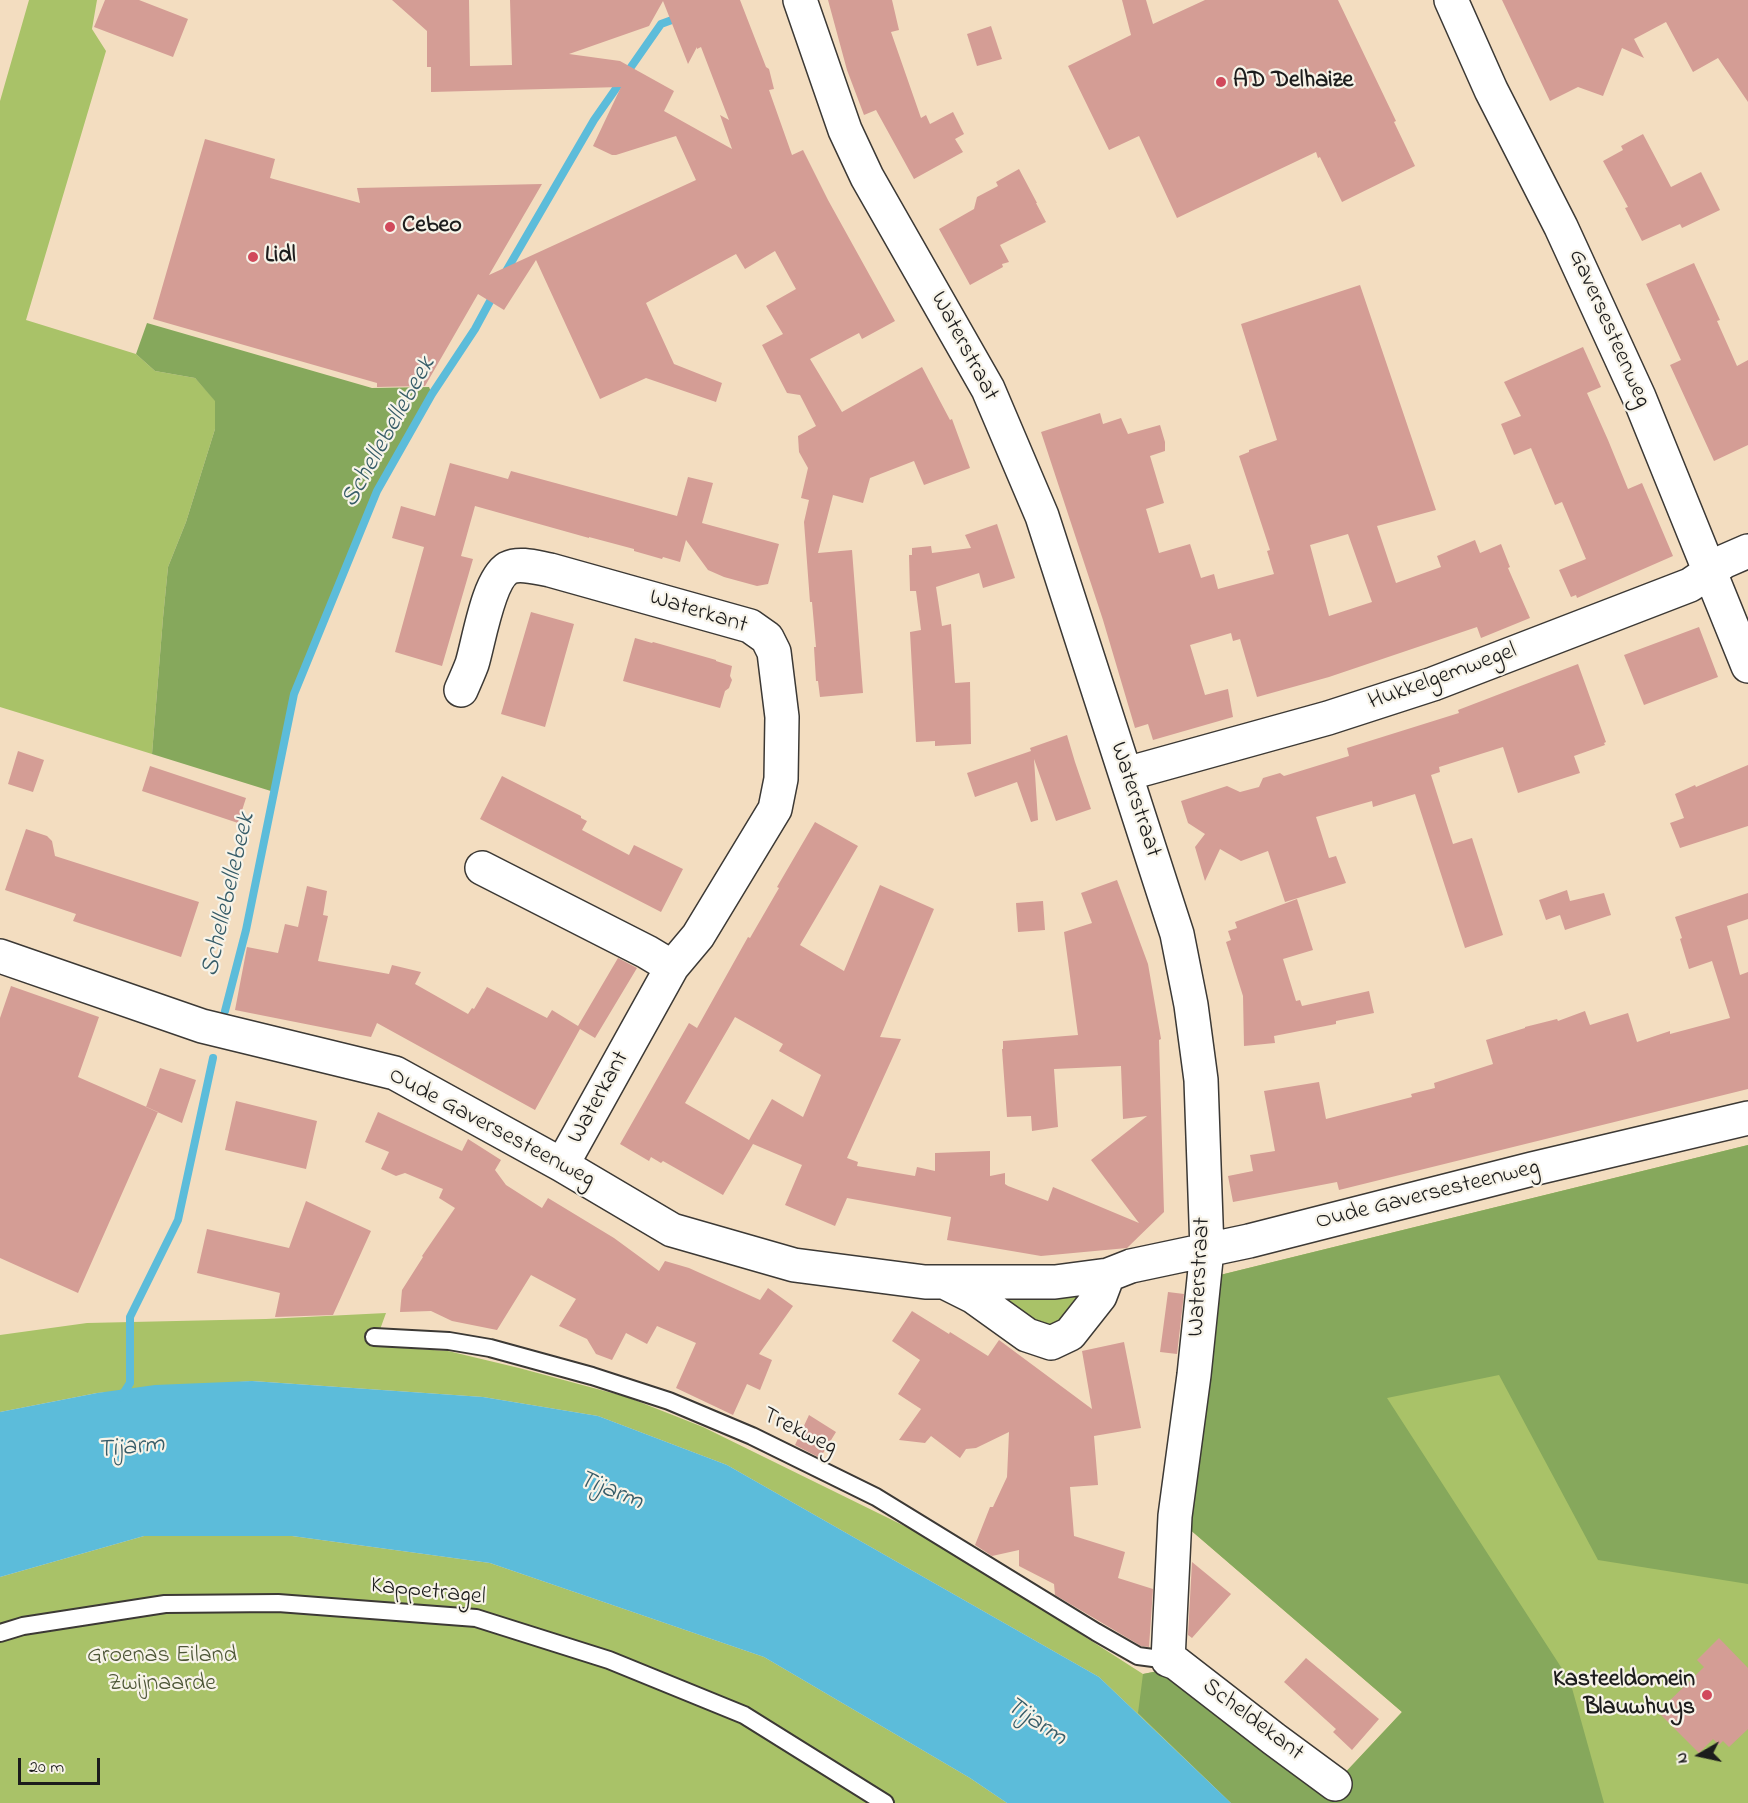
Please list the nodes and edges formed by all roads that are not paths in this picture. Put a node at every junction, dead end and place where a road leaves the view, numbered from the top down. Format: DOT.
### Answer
graph roads {
  1 [pos="800,0"];
  2 [pos="1451,0"];
  3 [pos="1748,551"];
  4 [pos="1711,572"];
  5 [pos="1748,666"];
  6 [pos="461,690"];
  7 [pos="1126,774"];
  8 [pos="482,868"];
  9 [pos="0,956"];
  10 [pos="672,967"];
  11 [pos="1748,1118"];
  12 [pos="562,1165"];
  13 [pos="1207,1250"];
  14 [pos="1108,1275"];
  15 [pos="946,1283"];
  16 [pos="374,1337"];
  17 [pos="0,1633"];
  18 [pos="1168,1660"];
  19 [pos="1335,1784"];
  20 [pos="885,1803"];
  1 -- 7 [label="street, Waterstraat"];
  2 -- 4 [label="street, Gaversesteenweg"];
  3 -- 4 [label="street, Hukkelgemwegel"];
  4 -- 5 [label="street, Gaversesteenweg"];
  4 -- 7 [label="street, Hukkelgemwegel"];
  6 -- 10 [label="street, Waterkant"];
  7 -- 13 [label="street, Waterstraat"];
  8 -- 10 [label="street"];
  9 -- 12 [label="street, Oude Gaversesteenweg"];
  10 -- 12 [label="street, Waterkant"];
  11 -- 13 [label="street, Oude Gaversesteenweg"];
  12 -- 15 [label="street, Oude Gaversesteenweg"];
  13 -- 14 [label="street, Oude Gaversesteenweg"];
  13 -- 18 [label="street, Waterstraat"];
  14 -- 15 [label="street, Oude Gaversesteenweg"];
  14 -- 15 [label="street, Oude Gaversesteenweg"];
  16 -- 18 [label="lane, Trekweg"];
  17 -- 20 [label="lane, Kappetragel"];
  18 -- 19 [label="street, Scheldekant"];
}
